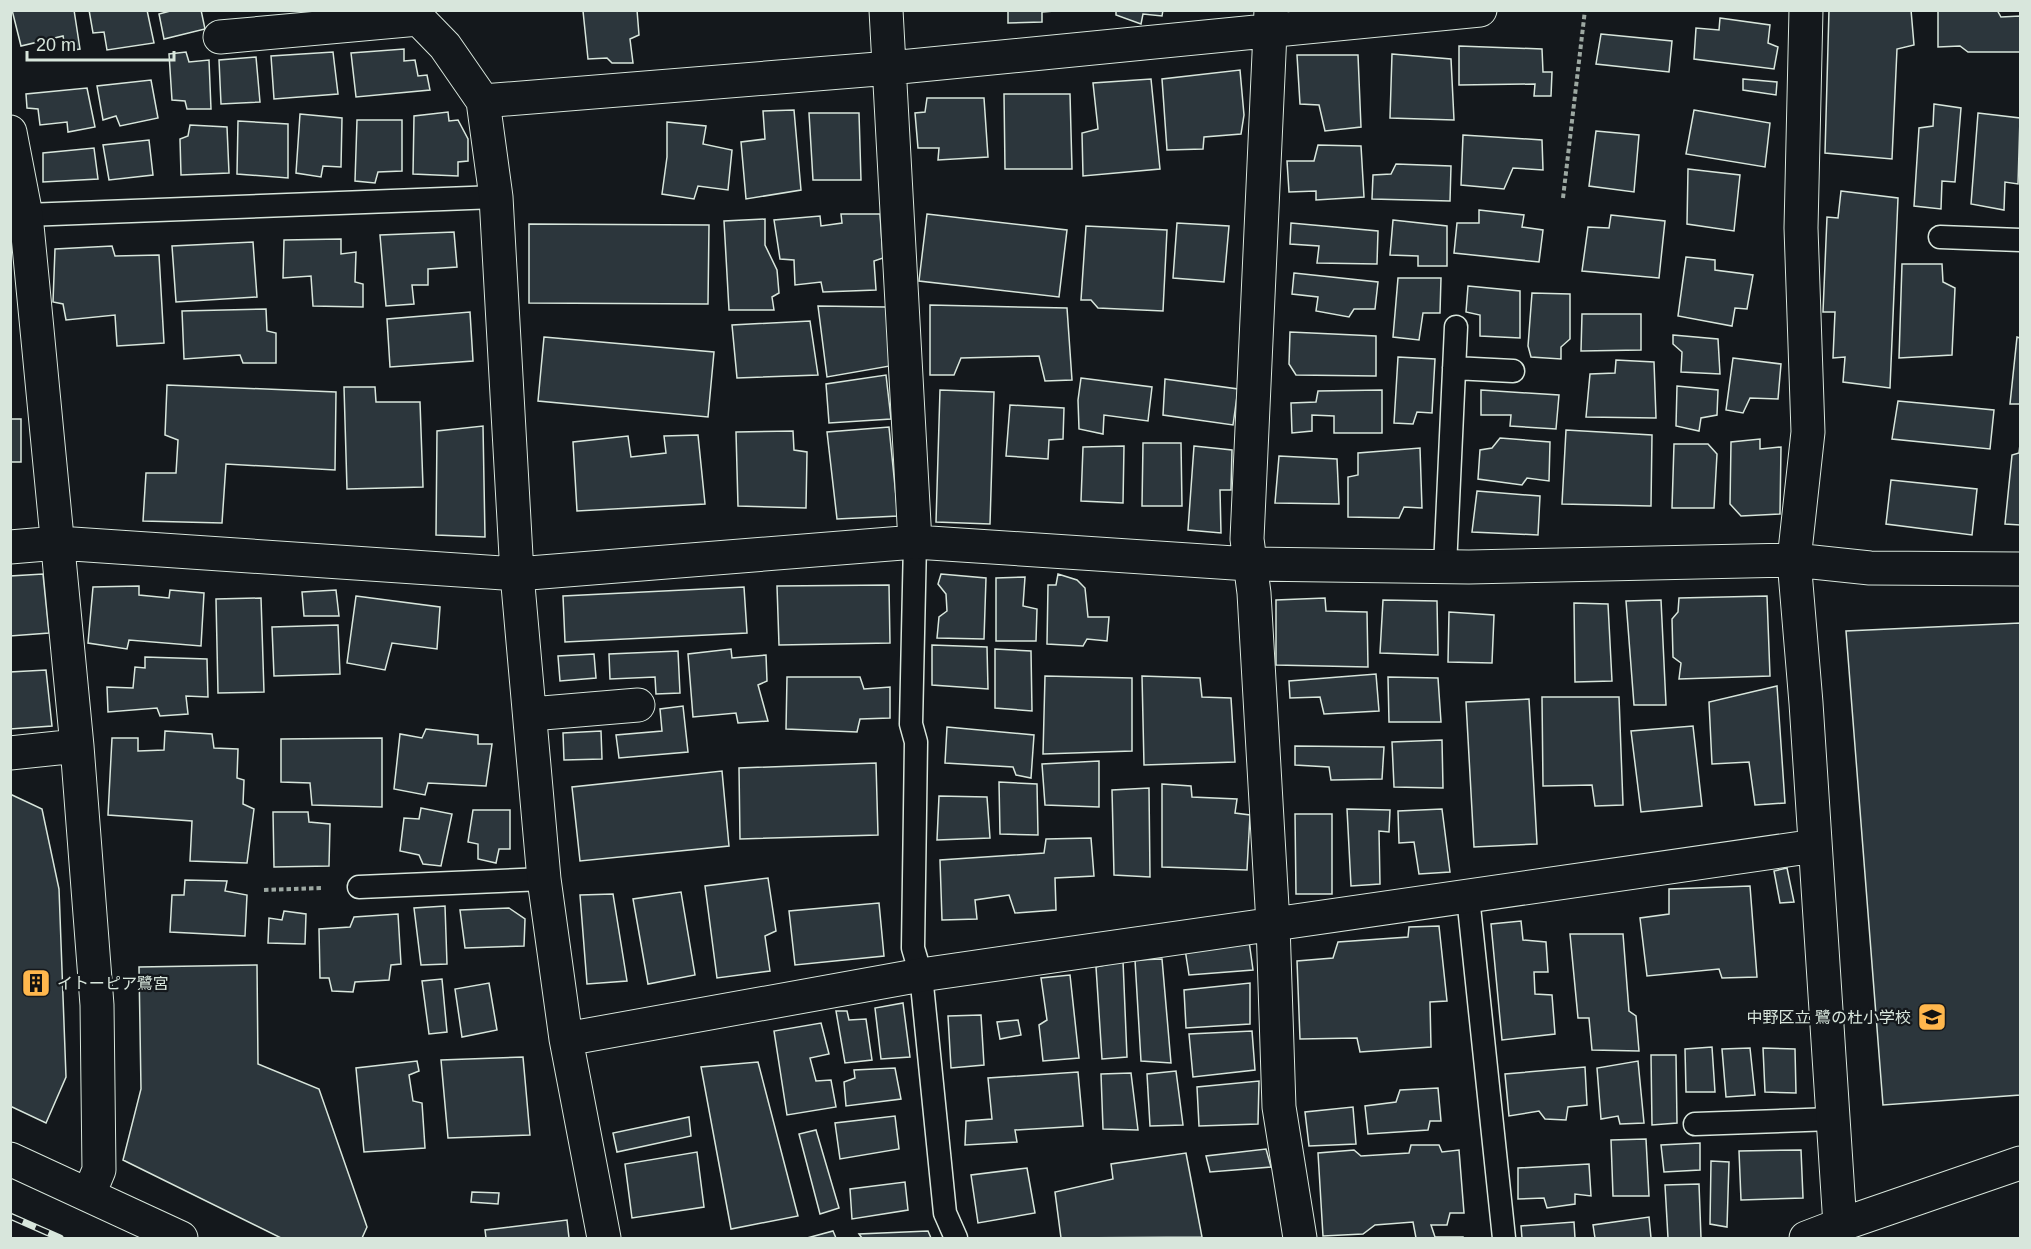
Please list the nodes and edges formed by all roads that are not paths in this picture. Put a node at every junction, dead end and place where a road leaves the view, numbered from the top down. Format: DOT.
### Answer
graph roads {
  1 [pos="886,10"];
  2 [pos="1480,10"];
  3 [pos="1806,10"];
  4 [pos="414,15"];
  5 [pos="1271,21"];
  6 [pos="220,37"];
  7 [pos="890,68"];
  8 [pos="483,101"];
  9 [pos="10,132"];
  10 [pos="496,197"];
  11 [pos="26,215"];
  12 [pos="1940,237"];
  13 [pos="2020,240"];
  14 [pos="1456,327"];
  15 [pos="1454,368"];
  16 [pos="1514,371"];
  17 [pos="915,542"];
  18 [pos="58,543"];
  19 [pos="10,547"];
  20 [pos="1794,560"];
  21 [pos="1249,564"];
  22 [pos="1445,567"];
  23 [pos="2020,569"];
  24 [pos="517,574"];
  25 [pos="638,705"];
  26 [pos="531,714"];
  27 [pos="77,747"];
  28 [pos="10,753"];
  29 [pos="1815,846"];
  30 [pos="544,879"];
  31 [pos="359,887"];
  32 [pos="1468,897"];
  33 [pos="1273,924"];
  34 [pos="921,975"];
  35 [pos="566,1040"];
  36 [pos="1832,1119"];
  37 [pos="1695,1124"];
  38 [pos="10,1159"];
  39 [pos="2020,1163"];
  40 [pos="89,1194"];
  41 [pos="1840,1225"];
  42 [pos="181,1239"];
  43 [pos="604,1239"];
  44 [pos="956,1239"];
  45 [pos="1300,1239"];
  46 [pos="1504,1239"];
  47 [pos="1806,1239"];
  1 -- 7 [label="street"];
  2 -- 5 [label="street"];
  3 -- 20 [label="street"];
  4 -- 6 [label="street"];
  4 -- 8 [label="street"];
  5 -- 7 [label="street"];
  5 -- 21 [label="street"];
  7 -- 8 [label="street"];
  7 -- 17 [label="street"];
  8 -- 10 [label="street"];
  9 -- 11 [label="street"];
  10 -- 11 [label="lane"];
  10 -- 24 [label="street"];
  11 -- 18 [label="street"];
  12 -- 13 [label="lane"];
  14 -- 15 [label="lane"];
  15 -- 16 [label="lane"];
  15 -- 22 [label="lane"];
  17 -- 21 [label="street"];
  17 -- 24 [label="street"];
  17 -- 34 [label="lane"];
  18 -- 19 [label="street"];
  18 -- 24 [label="street"];
  18 -- 27 [label="street"];
  20 -- 22 [label="street"];
  20 -- 23 [label="street"];
  20 -- 29 [label="street"];
  21 -- 22 [label="street"];
  21 -- 33 [label="street"];
  24 -- 26 [label="street"];
  25 -- 26 [label="street"];
  26 -- 30 [label="street"];
  27 -- 28 [label="street"];
  27 -- 40 [label="street"];
  29 -- 32 [label="street"];
  29 -- 36 [label="street"];
  30 -- 31 [label="lane"];
  30 -- 35 [label="street"];
  32 -- 33 [label="street"];
  32 -- 46 [label="lane"];
  33 -- 34 [label="street"];
  33 -- 45 [label="street"];
  34 -- 35 [label="street"];
  34 -- 44 [label="lane"];
  35 -- 43 [label="street"];
  36 -- 37 [label="lane"];
  36 -- 41 [label="street"];
  38 -- 40 [label="street"];
  39 -- 41 [label="street"];
  40 -- 42 [label="street"];
  41 -- 47 [label="street"];
}
